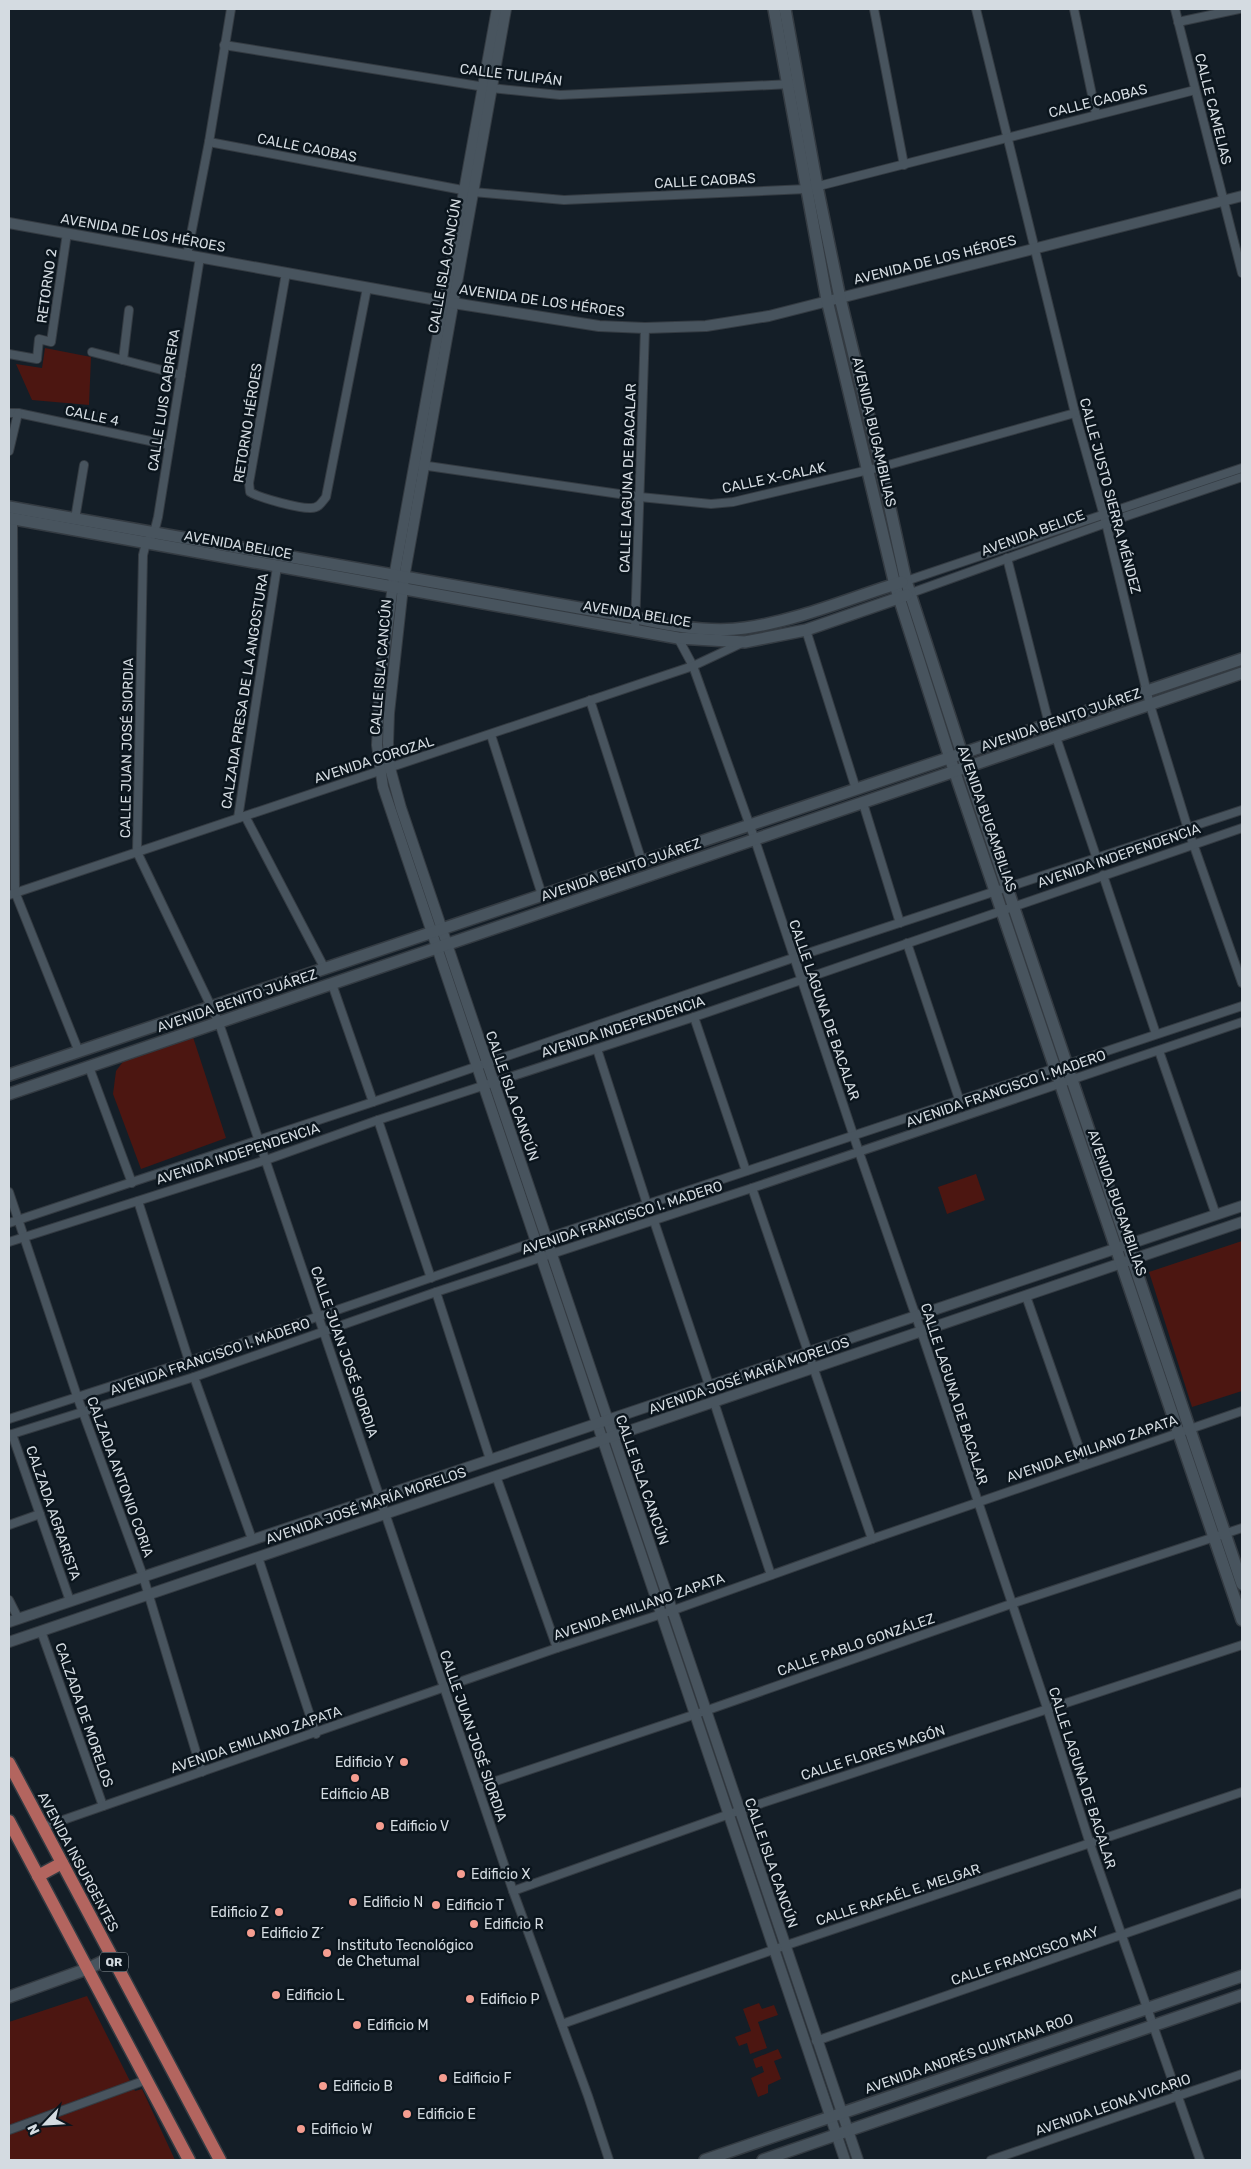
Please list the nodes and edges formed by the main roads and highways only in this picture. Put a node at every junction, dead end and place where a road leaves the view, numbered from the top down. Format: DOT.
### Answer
graph roads {
  1 [pos="774,9"];
  2 [pos="785,9"];
  3 [pos="793,84"];
  4 [pos="812,187"];
  5 [pos="9,507"];
  6 [pos="11,519"];
  7 [pos="398,583"];
  8 [pos="901,583"];
  9 [pos="911,593"];
  10 [pos="899,597"];
  11 [pos="635,624"];
  12 [pos="1242,659"];
  13 [pos="1242,673"];
  14 [pos="962,754"];
  15 [pos="950,758"];
  16 [pos="966,768"];
  17 [pos="955,771"];
  18 [pos="9,1075"];
  19 [pos="1066,1081"];
  20 [pos="9,1094"];
  21 [pos="1127,1261"];
  22 [pos="1220,1536"];
  23 [pos="1242,1584"];
  24 [pos="1242,1620"];
  25 [pos="9,1763"];
  26 [pos="9,1821"];
  27 [pos="62,1863"];
  28 [pos="38,1876"];
  29 [pos="112,1957"];
  30 [pos="87,1969"];
  31 [pos="1242,1976"];
  32 [pos="1242,1995"];
  33 [pos="9,1997"];
  34 [pos="189,2160"];
  35 [pos="220,2160"];
  36 [pos="706,2160"];
  37 [pos="763,2160"];
  1 -- 3 [label="main road, AVENIDA BUGAMBILIAS"];
  2 -- 3 [label="main road, AVENIDA BUGAMBILIAS"];
  3 -- 4 [label="main road, AVENIDA BUGAMBILIAS"];
  4 -- 8 [label="main road, AVENIDA BUGAMBILIAS"];
  4 -- 8 [label="main road, AVENIDA BUGAMBILIAS"];
  5 -- 7 [label="main road, AVENIDA BELICE"];
  6 -- 7 [label="main road, AVENIDA BELICE"];
  7 -- 11 [label="main road, AVENIDA BELICE"];
  8 -- 9 [label="main road, AVENIDA BUGAMBILIAS"];
  8 -- 10 [label="main road, AVENIDA BUGAMBILIAS"];
  8 -- 11 [label="main road, AVENIDA BELICE"];
  9 -- 10 [label="main road, AVENIDA BELICE"];
  9 -- 14 [label="main road, AVENIDA BUGAMBILIAS"];
  10 -- 11 [label="main road, AVENIDA BELICE"];
  10 -- 15 [label="main road, AVENIDA BUGAMBILIAS"];
  12 -- 14 [label="main road, AVENIDA BENITO JUÁREZ"];
  13 -- 16 [label="main road, AVENIDA BENITO JUÁREZ"];
  14 -- 15 [label="main road, AVENIDA BENITO JUÁREZ"];
  14 -- 16 [label="main road, AVENIDA BUGAMBILIAS"];
  15 -- 17 [label="main road, AVENIDA BUGAMBILIAS"];
  15 -- 18 [label="main road, AVENIDA BENITO JUÁREZ"];
  16 -- 17 [label="main road, AVENIDA BENITO JUÁREZ"];
  16 -- 19 [label="main road, AVENIDA BUGAMBILIAS"];
  17 -- 19 [label="main road, AVENIDA BUGAMBILIAS"];
  17 -- 20 [label="main road, AVENIDA BENITO JUÁREZ"];
  19 -- 21 [label="main road, AVENIDA BUGAMBILIAS"];
  19 -- 21 [label="main road, AVENIDA BUGAMBILIAS"];
  21 -- 22 [label="main road, AVENIDA BUGAMBILIAS"];
  22 -- 23 [label="main road, AVENIDA BUGAMBILIAS"];
  22 -- 24 [label="main road, AVENIDA BUGAMBILIAS"];
  25 -- 27 [label="main road, AVENIDA INSURGENTES / QR"];
  26 -- 28 [label="main road, QR"];
  27 -- 28 [label="main road"];
  27 -- 29 [label="main road, AVENIDA INSURGENTES / QR"];
  28 -- 30 [label="main road, QR"];
  29 -- 30 [label="main road"];
  29 -- 35 [label="main road, AVENIDA INSURGENTES / QR"];
  30 -- 33 [label="main road"];
  30 -- 34 [label="main road, QR"];
  31 -- 36 [label="main road, AVENIDA ANDRÉS QUINTANA ROO"];
  32 -- 37 [label="main road"];
}
